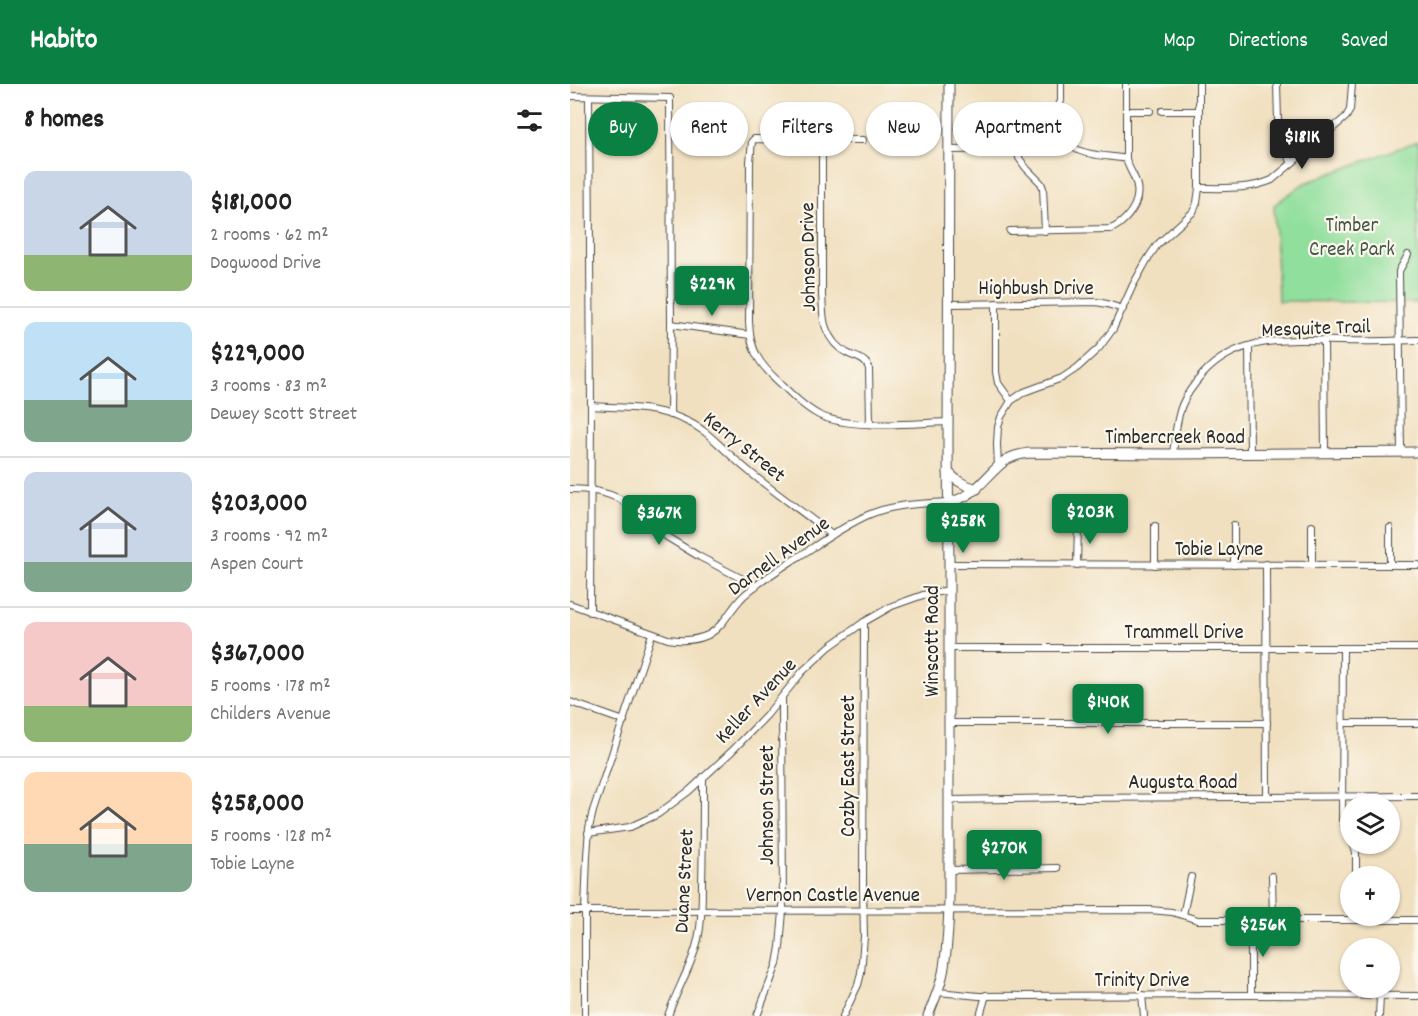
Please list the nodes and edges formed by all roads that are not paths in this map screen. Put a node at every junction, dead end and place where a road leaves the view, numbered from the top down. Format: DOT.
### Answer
graph roads {
  1 [pos="949,84"];
  2 [pos="1061,84"];
  3 [pos="1126,84"];
  4 [pos="1199,84"];
  5 [pos="1277,84"];
  6 [pos="1352,84"];
  7 [pos="570,96"];
  8 [pos="589,97"];
  9 [pos="1061,102"];
  10 [pos="1126,111"];
  11 [pos="1150,111"];
  12 [pos="1162,111"];
  13 [pos="1199,111"];
  14 [pos="760,139"];
  15 [pos="854,140"];
  16 [pos="863,140"];
  17 [pos="950,150"];
  18 [pos="953,150"];
  19 [pos="1083,153"];
  20 [pos="822,156"];
  21 [pos="1019,156"];
  22 [pos="1126,159"];
  23 [pos="1292,163"];
  24 [pos="1199,188"];
  25 [pos="1010,231"];
  26 [pos="1045,231"];
  27 [pos="1408,255"];
  28 [pos="996,303"];
  29 [pos="949,304"];
  30 [pos="1123,309"];
  31 [pos="671,324"];
  32 [pos="750,335"];
  33 [pos="1418,340"];
  34 [pos="1324,341"];
  35 [pos="1400,341"];
  36 [pos="1249,346"];
  37 [pos="1011,402"];
  38 [pos="591,406"];
  39 [pos="670,415"];
  40 [pos="948,422"];
  41 [pos="870,423"];
  42 [pos="1325,452"];
  43 [pos="1401,452"];
  44 [pos="1418,452"];
  45 [pos="1250,453"];
  46 [pos="1173,454"];
  47 [pos="998,467"];
  48 [pos="948,472"];
  49 [pos="570,489"];
  50 [pos="977,489"];
  51 [pos="591,490"];
  52 [pos="948,502"];
  53 [pos="1078,524"];
  54 [pos="1234,525"];
  55 [pos="1155,526"];
  56 [pos="1312,526"];
  57 [pos="1390,528"];
  58 [pos="832,535"];
  59 [pos="949,564"];
  60 [pos="1266,564"];
  61 [pos="1077,565"];
  62 [pos="1155,565"];
  63 [pos="1234,565"];
  64 [pos="1312,565"];
  65 [pos="1390,565"];
  66 [pos="1418,565"];
  67 [pos="756,586"];
  68 [pos="949,591"];
  69 [pos="570,604"];
  70 [pos="590,612"];
  71 [pos="864,622"];
  72 [pos="652,634"];
  73 [pos="949,648"];
  74 [pos="1267,648"];
  75 [pos="1344,648"];
  76 [pos="1418,648"];
  77 [pos="782,697"];
  78 [pos="570,702"];
  79 [pos="624,721"];
  80 [pos="949,723"];
  81 [pos="1267,723"];
  82 [pos="1343,723"];
  83 [pos="1418,723"];
  84 [pos="703,777"];
  85 [pos="1342,794"];
  86 [pos="1267,796"];
  87 [pos="1400,796"];
  88 [pos="1418,796"];
  89 [pos="1340,797"];
  90 [pos="949,800"];
  91 [pos="588,833"];
  92 [pos="1058,868"];
  93 [pos="949,870"];
  94 [pos="1272,876"];
  95 [pos="1191,877"];
  96 [pos="949,910"];
  97 [pos="570,911"];
  98 [pos="585,911"];
  99 [pos="702,911"];
  100 [pos="783,911"];
  101 [pos="864,911"];
  102 [pos="1183,915"];
  103 [pos="1340,918"];
  104 [pos="1400,919"];
  105 [pos="1251,920"];
  106 [pos="1273,920"];
  107 [pos="1418,920"];
  108 [pos="938,992"];
  109 [pos="986,995"];
  110 [pos="1142,995"];
  111 [pos="1251,995"];
  112 [pos="1340,996"];
  113 [pos="1400,996"];
  114 [pos="1418,996"];
  115 [pos="1380,998"];
  116 [pos="585,1016"];
  117 [pos="668,1016"];
  118 [pos="757,1016"];
  119 [pos="843,1016"];
  120 [pos="928,1016"];
  121 [pos="980,1016"];
  122 [pos="1144,1016"];
  123 [pos="1379,1016"];
  1 -- 17 [label="main road, Winscott Road"];
  2 -- 9 [label="street"];
  3 -- 10 [label="street"];
  4 -- 13 [label="street"];
  5 -- 23 [label="street"];
  6 -- 23 [label="street"];
  7 -- 8 [label="street"];
  8 -- 31 [label="street"];
  8 -- 38 [label="street"];
  10 -- 11 [label="street"];
  10 -- 22 [label="street"];
  12 -- 13 [label="street"];
  13 -- 24 [label="street"];
  14 -- 32 [label="street"];
  15 -- 16 [label="street"];
  17 -- 18 [label="street"];
  17 -- 29 [label="main road, Winscott Road"];
  19 -- 22 [label="street"];
  20 -- 41 [label="street, Johnson Drive"];
  21 -- 26 [label="street"];
  22 -- 26 [label="street"];
  23 -- 24 [label="street"];
  24 -- 30 [label="street"];
  25 -- 26 [label="street"];
  27 -- 35 [label="street"];
  28 -- 29 [label="street, Highbush Drive"];
  28 -- 30 [label="street, Highbush Drive"];
  28 -- 37 [label="street"];
  29 -- 40 [label="main road, Winscott Road"];
  30 -- 37 [label="street"];
  31 -- 32 [label="street"];
  31 -- 39 [label="street"];
  32 -- 41 [label="street"];
  33 -- 35 [label="street, Mesquite Trail"];
  34 -- 35 [label="street, Mesquite Trail"];
  34 -- 36 [label="street, Mesquite Trail"];
  34 -- 42 [label="street"];
  35 -- 43 [label="street"];
  36 -- 45 [label="street"];
  36 -- 46 [label="street, Mesquite Trail"];
  37 -- 47 [label="street"];
  38 -- 39 [label="street, Kerry Street"];
  38 -- 51 [label="street"];
  39 -- 58 [label="street, Kerry Street"];
  40 -- 41 [label="street"];
  40 -- 48 [label="main road, Winscott Road"];
  42 -- 43 [label="main road, Timbercreek Road"];
  42 -- 45 [label="main road, Timbercreek Road"];
  43 -- 44 [label="main road, Timbercreek Road"];
  45 -- 46 [label="main road, Timbercreek Road"];
  46 -- 47 [label="main road, Timbercreek Road"];
  47 -- 50 [label="main road, Timbercreek Road"];
  48 -- 50 [label="main road"];
  48 -- 52 [label="main road, Winscott Road"];
  49 -- 51 [label="street"];
  50 -- 52 [label="main road, Timbercreek Road"];
  51 -- 67 [label="street"];
  51 -- 70 [label="street"];
  52 -- 58 [label="street, Darnell Avenue"];
  52 -- 59 [label="main road, Winscott Road"];
  53 -- 61 [label="street"];
  54 -- 63 [label="street"];
  55 -- 62 [label="street"];
  56 -- 64 [label="street"];
  57 -- 65 [label="street"];
  58 -- 67 [label="street, Darnell Avenue"];
  59 -- 61 [label="street, Tobie Layne"];
  59 -- 68 [label="main road, Winscott Road"];
  60 -- 63 [label="street, Tobie Layne"];
  60 -- 64 [label="street, Tobie Layne"];
  60 -- 74 [label="street"];
  61 -- 62 [label="street, Tobie Layne"];
  62 -- 63 [label="street, Tobie Layne"];
  64 -- 65 [label="street, Tobie Layne"];
  65 -- 66 [label="street, Tobie Layne"];
  67 -- 72 [label="street, Darnell Avenue"];
  68 -- 71 [label="street, Keller Avenue"];
  68 -- 73 [label="main road, Winscott Road"];
  69 -- 70 [label="street, Darnell Avenue"];
  70 -- 72 [label="street, Darnell Avenue"];
  71 -- 77 [label="street, Keller Avenue"];
  71 -- 101 [label="street, Cozby East Street"];
  72 -- 79 [label="street"];
  73 -- 74 [label="street, Trammell Drive"];
  73 -- 80 [label="main road, Winscott Road"];
  74 -- 75 [label="street, Trammell Drive"];
  74 -- 81 [label="street"];
  75 -- 76 [label="street, Trammell Drive"];
  75 -- 82 [label="street"];
  77 -- 84 [label="street, Keller Avenue"];
  77 -- 100 [label="street, Johnson Street"];
  78 -- 79 [label="street"];
  79 -- 91 [label="street"];
  80 -- 81 [label="street"];
  80 -- 90 [label="main road, Winscott Road"];
  81 -- 86 [label="street"];
  82 -- 83 [label="street"];
  82 -- 85 [label="street"];
  84 -- 91 [label="street, Keller Avenue"];
  84 -- 99 [label="street, Duane Street"];
  86 -- 89 [label="street, Augusta Road"];
  86 -- 90 [label="street, Augusta Road"];
  87 -- 88 [label="street, Augusta Road"];
  90 -- 93 [label="main road, Winscott Road"];
  91 -- 98 [label="street"];
  92 -- 93 [label="street"];
  93 -- 96 [label="main road, Winscott Road"];
  94 -- 106 [label="street"];
  95 -- 102 [label="street"];
  96 -- 101 [label="street, Vernon Castle Avenue"];
  96 -- 102 [label="street, Vernon Castle Avenue"];
  96 -- 108 [label="main road, Winscott Road"];
  97 -- 98 [label="street, Vernon Castle Avenue"];
  98 -- 99 [label="street, Vernon Castle Avenue"];
  98 -- 116 [label="street"];
  99 -- 100 [label="street, Vernon Castle Avenue"];
  99 -- 117 [label="street, Duane Street"];
  100 -- 101 [label="street, Vernon Castle Avenue"];
  100 -- 118 [label="street, Johnson Street"];
  101 -- 119 [label="street, Cozby East Street"];
  102 -- 105 [label="street, Vernon Castle Avenue"];
  103 -- 106 [label="street, Vernon Castle Avenue"];
  104 -- 107 [label="street, Vernon Castle Avenue"];
  105 -- 106 [label="street, Vernon Castle Avenue"];
  105 -- 111 [label="street"];
  108 -- 109 [label="street, Trinity Drive"];
  108 -- 120 [label="main road, Winscott Road"];
  109 -- 110 [label="street, Trinity Drive"];
  109 -- 121 [label="street"];
  110 -- 111 [label="street, Trinity Drive"];
  110 -- 122 [label="street"];
  111 -- 112 [label="street, Trinity Drive"];
  113 -- 114 [label="street, Trinity Drive"];
  115 -- 123 [label="street"];
}
